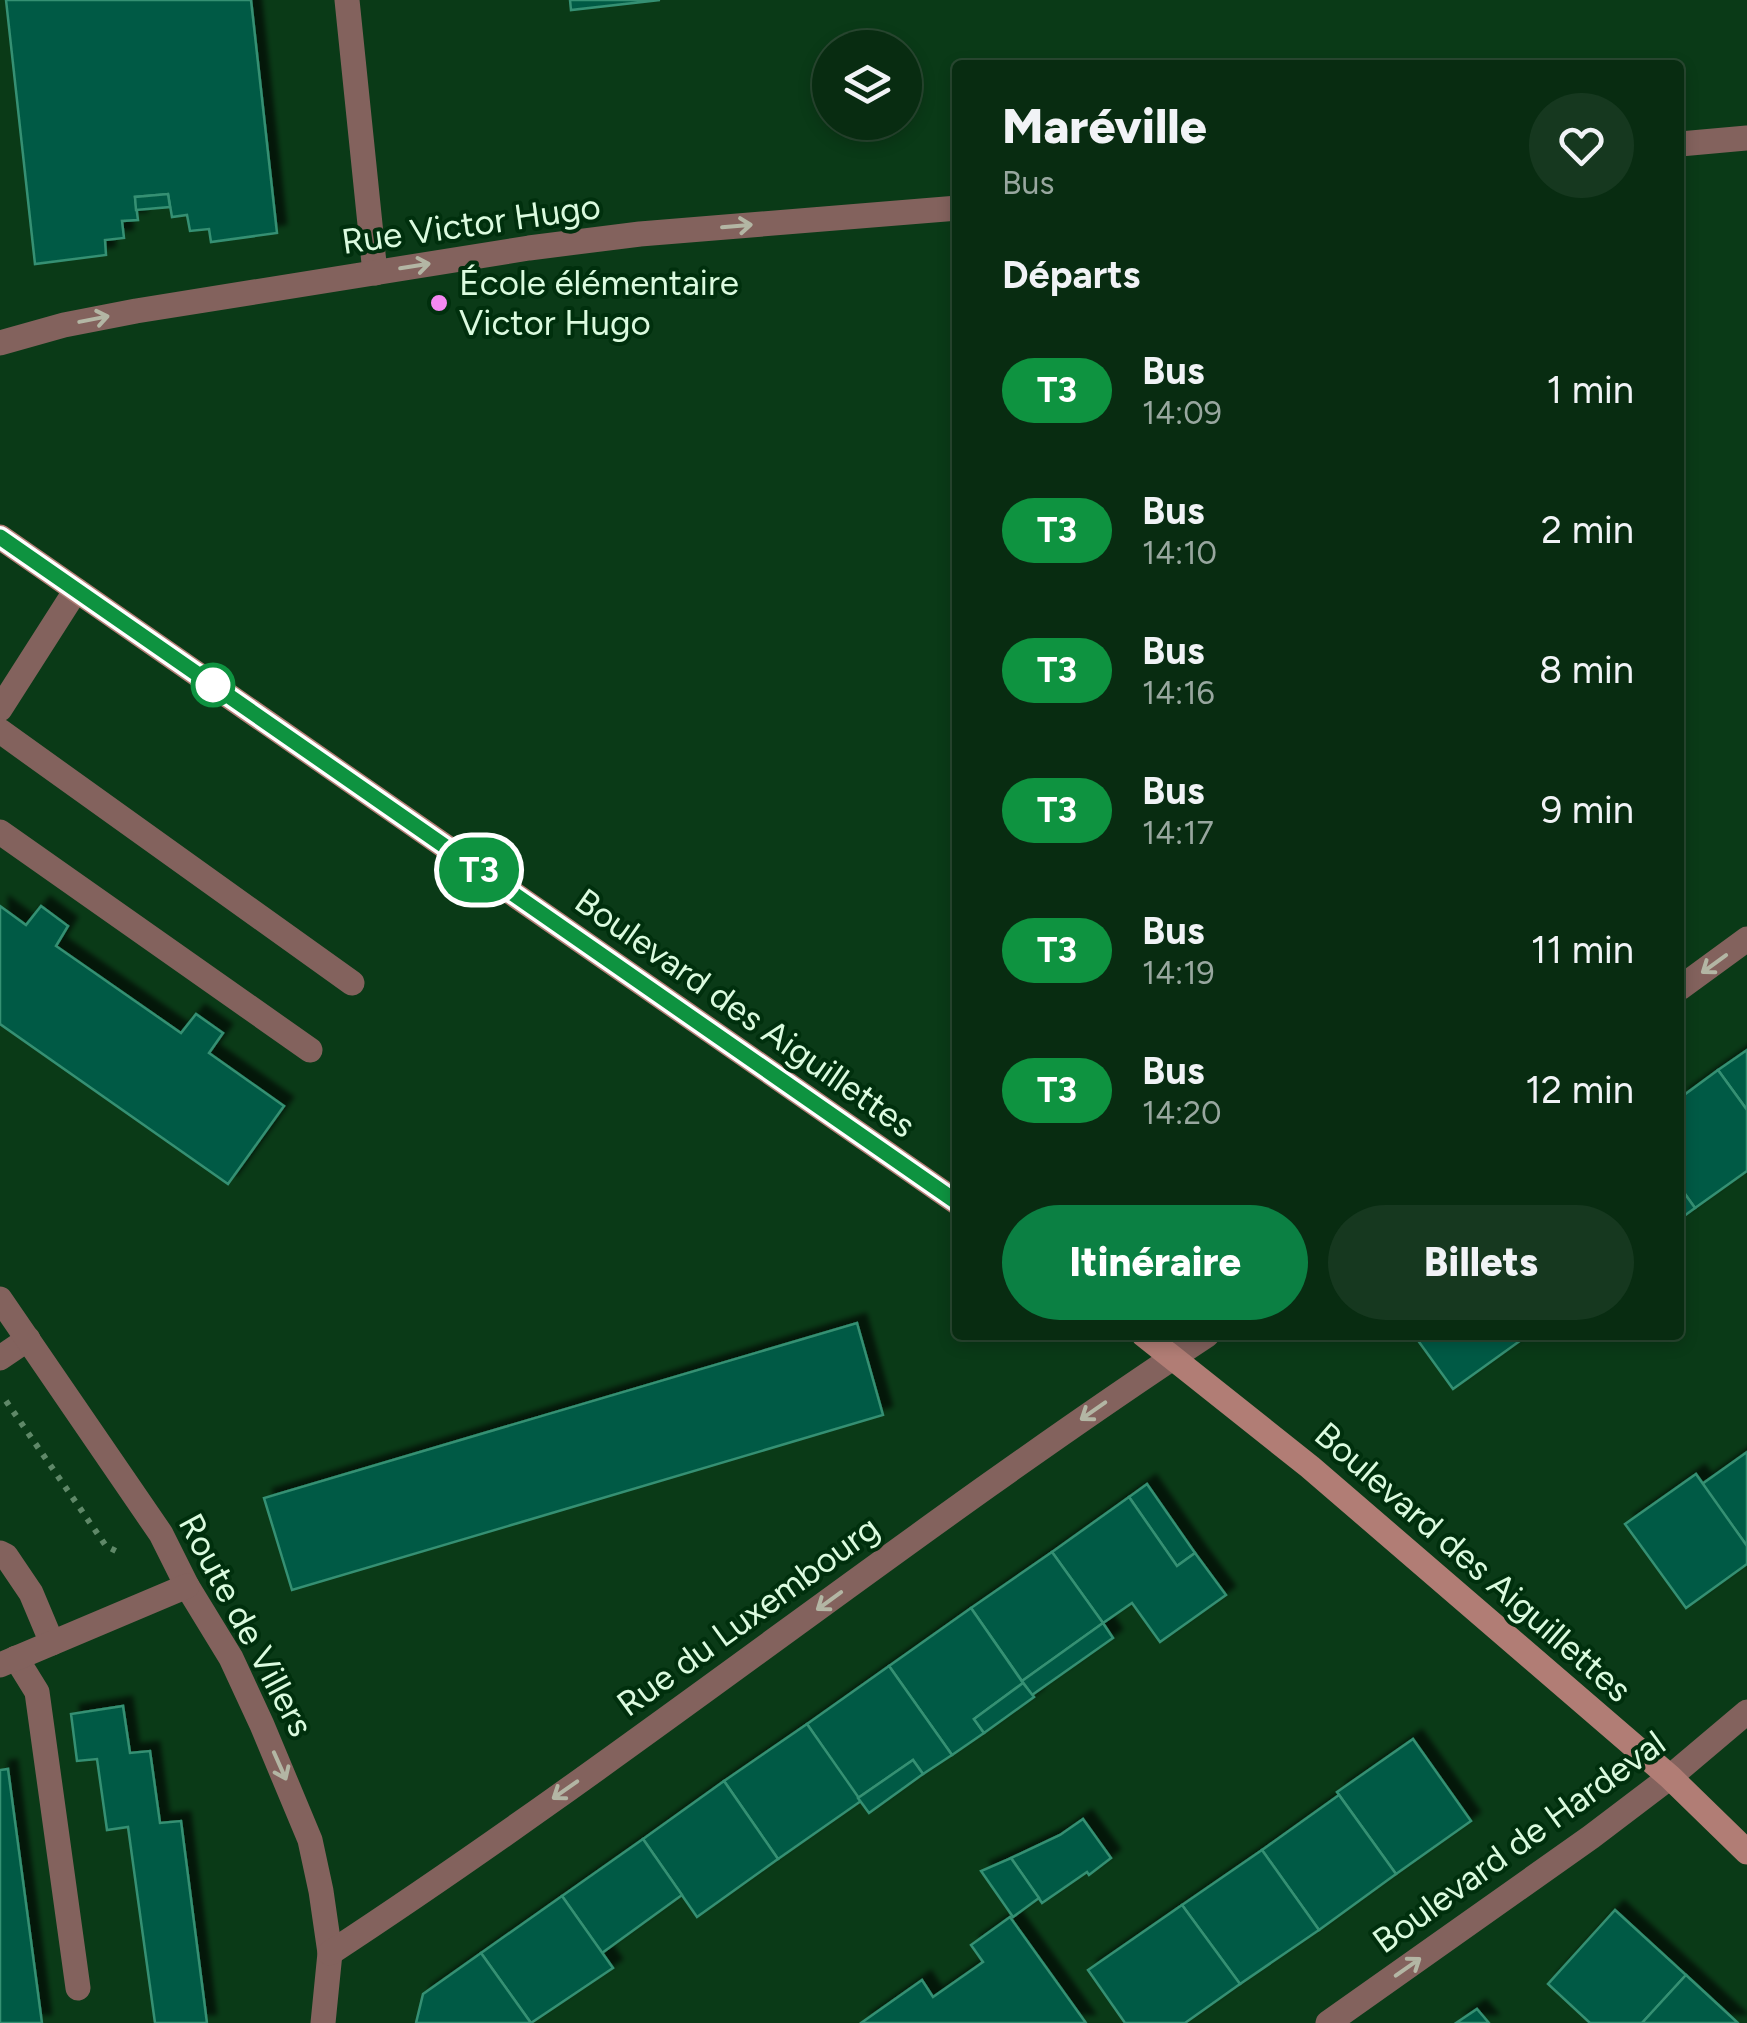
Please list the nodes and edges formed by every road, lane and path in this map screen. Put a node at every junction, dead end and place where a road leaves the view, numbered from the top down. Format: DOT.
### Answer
graph roads {
  1 [pos="347,0"];
  2 [pos="1747,138"];
  3 [pos="1684,144"];
  4 [pos="952,208"];
  5 [pos="375,273"];
  6 [pos="0,343"];
  7 [pos="0,537"];
  8 [pos="76,590"];
  9 [pos="0,709"];
  10 [pos="0,730"];
  11 [pos="0,832"];
  12 [pos="1747,939"];
  13 [pos="352,984"];
  14 [pos="1684,985"];
  15 [pos="310,1050"];
  16 [pos="952,1199"];
  17 [pos="0,1299"];
  18 [pos="28,1339"];
  19 [pos="1151,1340"];
  20 [pos="1199,1340"];
  21 [pos="1174,1356"];
  22 [pos="0,1358"];
  23 [pos="0,1553"];
  24 [pos="187,1586"];
  25 [pos="52,1643"];
  26 [pos="8,1661"];
  27 [pos="1747,1712"];
  28 [pos="1670,1777"];
  29 [pos="1747,1852"];
  30 [pos="330,1953"];
  31 [pos="78,1988"];
  32 [pos="323,2023"];
  33 [pos="1328,2023"];
  1 -- 5 [label="street"];
  2 -- 3 [label="street"];
  5 -- 4 [label="street, Rue Victor Hugo, one-way"];
  6 -- 5 [label="street, Rue Victor Hugo, one-way"];
  7 -- 8 [label="main road, Boulevard des Aiguillettes"];
  8 -- 9 [label="street"];
  8 -- 16 [label="main road, Boulevard des Aiguillettes"];
  10 -- 13 [label="street"];
  11 -- 15 [label="street"];
  12 -- 14 [label="street, one-way"];
  17 -- 18 [label="street, Route de Villers"];
  18 -- 22 [label="street"];
  18 -- 24 [label="street, Route de Villers"];
  19 -- 21 [label="main road, Boulevard des Aiguillettes"];
  20 -- 21 [label="street, Rue du Luxembourg"];
  21 -- 28 [label="main road, Boulevard des Aiguillettes"];
  21 -- 30 [label="street, Rue du Luxembourg, one-way"];
  23 -- 25 [label="street"];
  24 -- 25 [label="street"];
  24 -- 30 [label="street, Route de Villers, one-way"];
  25 -- 26 [label="street"];
  26 -- 31 [label="street"];
  27 -- 28 [label="street, Boulevard de Hardeval"];
  28 -- 29 [label="main road, Boulevard des Aiguillettes"];
  33 -- 28 [label="street, Boulevard de Hardeval, one-way"];
  30 -- 32 [label="street, Route de Villers"];
}
